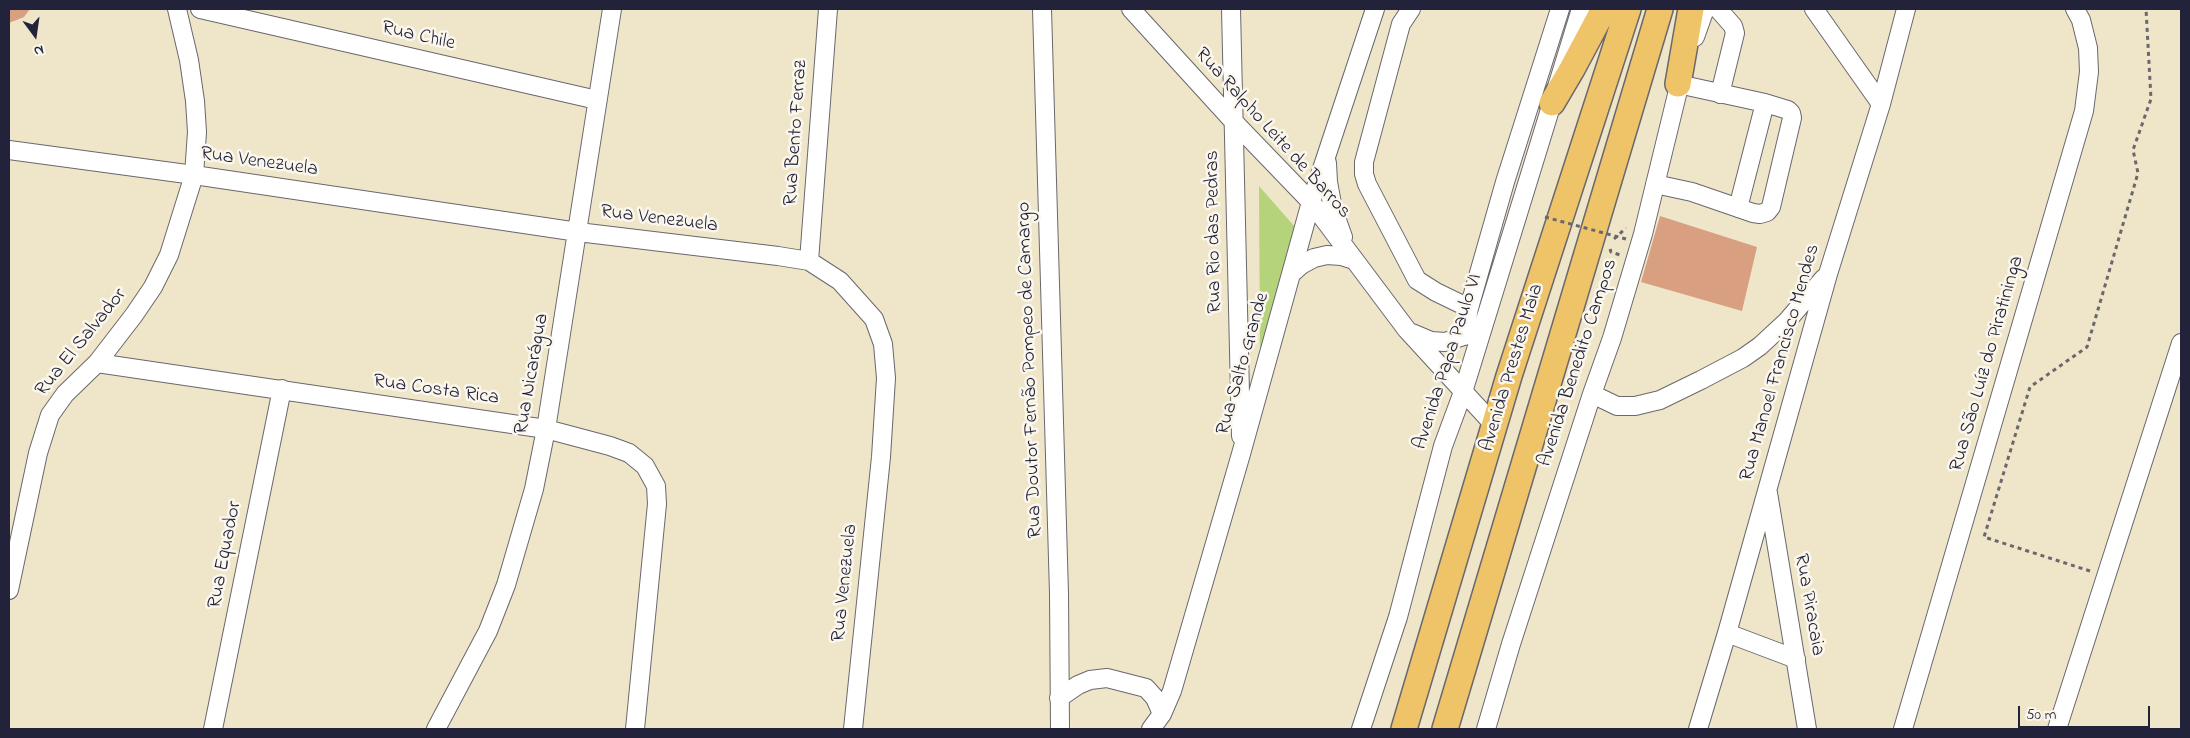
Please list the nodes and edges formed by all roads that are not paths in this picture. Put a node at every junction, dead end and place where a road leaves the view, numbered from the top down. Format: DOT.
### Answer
graph roads {
  1 [pos="177,9"];
  2 [pos="200,9"];
  3 [pos="612,9"];
  4 [pos="828,9"];
  5 [pos="1042,9"];
  6 [pos="1131,9"];
  7 [pos="1231,9"];
  8 [pos="1375,9"];
  9 [pos="1411,9"];
  10 [pos="1560,9"];
  11 [pos="1581,9"];
  12 [pos="1604,9"];
  13 [pos="1628,9"];
  14 [pos="1660,9"];
  15 [pos="1691,9"];
  16 [pos="1705,9"];
  17 [pos="1718,9"];
  18 [pos="1814,9"];
  19 [pos="1906,9"];
  20 [pos="2075,9"];
  21 [pos="1678,84"];
  22 [pos="1720,94"];
  23 [pos="597,100"];
  24 [pos="1552,103"];
  25 [pos="1765,103"];
  26 [pos="1880,104"];
  27 [pos="1234,122"];
  28 [pos="9,150"];
  29 [pos="1327,155"];
  30 [pos="194,175"];
  31 [pos="1655,184"];
  32 [pos="1311,202"];
  33 [pos="1738,208"];
  34 [pos="578,232"];
  35 [pos="1354,260"];
  36 [pos="809,261"];
  37 [pos="1291,274"];
  38 [pos="1828,274"];
  39 [pos="1469,308"];
  40 [pos="1488,311"];
  41 [pos="1407,330"];
  42 [pos="1464,336"];
  43 [pos="2181,343"];
  44 [pos="97,363"];
  45 [pos="282,389"];
  46 [pos="1463,392"];
  47 [pos="1592,394"];
  48 [pos="1495,426"];
  49 [pos="546,429"];
  50 [pos="1241,454"];
  51 [pos="1767,488"];
  52 [pos="9,590"];
  53 [pos="1727,634"];
  54 [pos="1796,659"];
  55 [pos="1059,698"];
  56 [pos="1162,714"];
  57 [pos="213,729"];
  58 [pos="436,729"];
  59 [pos="635,729"];
  60 [pos="852,729"];
  61 [pos="1060,729"];
  62 [pos="1151,729"];
  63 [pos="1360,729"];
  64 [pos="1404,729"];
  65 [pos="1445,729"];
  66 [pos="1486,729"];
  67 [pos="1698,729"];
  68 [pos="1807,729"];
  69 [pos="1903,729"];
  70 [pos="2057,729"];
  1 -- 30 [label="street, Rua El Salvador"];
  2 -- 23 [label="street, Rua Chile"];
  3 -- 23 [label="street, Rua Nicarágua"];
  4 -- 36 [label="street, Rua Bento Ferraz"];
  5 -- 55 [label="street, Rua Doutor Fernão Pompeo de Camargo"];
  6 -- 27 [label="street, Rua Ralpho Leite de Barros"];
  7 -- 27 [label="street, Rua Rio das Pedras"];
  8 -- 29 [label="street, Rua Salto Grande"];
  9 -- 39 [label="street"];
  10 -- 39 [label="street"];
  11 -- 24 [label="street, Avenida Papa Paulo VI"];
  12 -- 24 [label="highway"];
  13 -- 48 [label="highway, Avenida Prestes Maia"];
  14 -- 65 [label="highway, Avenida Prestes Maia"];
  15 -- 21 [label="highway"];
  16 -- 21 [label="street, Avenida Benedito Campos"];
  17 -- 22 [label="street"];
  18 -- 26 [label="street"];
  19 -- 26 [label="street, Rua Manoel Francisco Mendes"];
  20 -- 69 [label="street, Rua São Luíz do Piratininga"];
  21 -- 22 [label="street"];
  21 -- 31 [label="street, Avenida Benedito Campos"];
  22 -- 25 [label="street"];
  23 -- 34 [label="street, Rua Nicarágua"];
  24 -- 40 [label="street, Avenida Papa Paulo VI"];
  25 -- 33 [label="street"];
  25 -- 33 [label="street"];
  26 -- 38 [label="street, Rua Manoel Francisco Mendes"];
  27 -- 32 [label="street, Rua Ralpho Leite de Barros"];
  27 -- 50 [label="street, Rua Rio das Pedras"];
  28 -- 30 [label="street, Rua Venezuela"];
  29 -- 32 [label="street, Rua Salto Grande"];
  29 -- 35 [label="street"];
  30 -- 34 [label="street, Rua Venezuela"];
  30 -- 44 [label="street, Rua El Salvador"];
  31 -- 33 [label="street"];
  31 -- 47 [label="street, Avenida Benedito Campos"];
  32 -- 35 [label="street, Rua Ralpho Leite de Barros"];
  32 -- 37 [label="street, Rua Salto Grande"];
  34 -- 36 [label="street, Rua Venezuela"];
  34 -- 49 [label="street, Rua Nicarágua"];
  35 -- 37 [label="street"];
  35 -- 41 [label="street, Rua Ralpho Leite de Barros"];
  36 -- 60 [label="street, Rua Venezuela"];
  37 -- 50 [label="street, Rua Salto Grande"];
  38 -- 47 [label="street"];
  38 -- 51 [label="street, Rua Manoel Francisco Mendes"];
  39 -- 42 [label="street"];
  40 -- 42 [label="street"];
  40 -- 46 [label="street, Avenida Papa Paulo VI"];
  41 -- 42 [label="street"];
  41 -- 46 [label="street, Rua Ralpho Leite de Barros"];
  43 -- 70 [label="street"];
  44 -- 45 [label="street, Rua Costa Rica"];
  44 -- 52 [label="street, Rua El Salvador"];
  45 -- 49 [label="street, Rua Costa Rica"];
  45 -- 57 [label="street, Rua Equador"];
  46 -- 48 [label="street, Rua Ralpho Leite de Barros"];
  46 -- 63 [label="street, Avenida Papa Paulo VI"];
  47 -- 66 [label="street, Avenida Benedito Campos"];
  48 -- 64 [label="highway, Avenida Prestes Maia"];
  49 -- 58 [label="street, Rua Nicarágua"];
  49 -- 59 [label="street, Rua Costa Rica"];
  50 -- 56 [label="street, Rua Salto Grande"];
  51 -- 53 [label="street, Rua Manoel Francisco Mendes"];
  51 -- 54 [label="street, Rua Piracaia"];
  53 -- 54 [label="street"];
  53 -- 67 [label="street, Rua Manoel Francisco Mendes"];
  54 -- 68 [label="street, Rua Piracaia"];
  55 -- 56 [label="street"];
  55 -- 61 [label="street, Rua Doutor Fernão Pompeo de Camargo"];
  56 -- 62 [label="street, Rua Salto Grande"];
}
